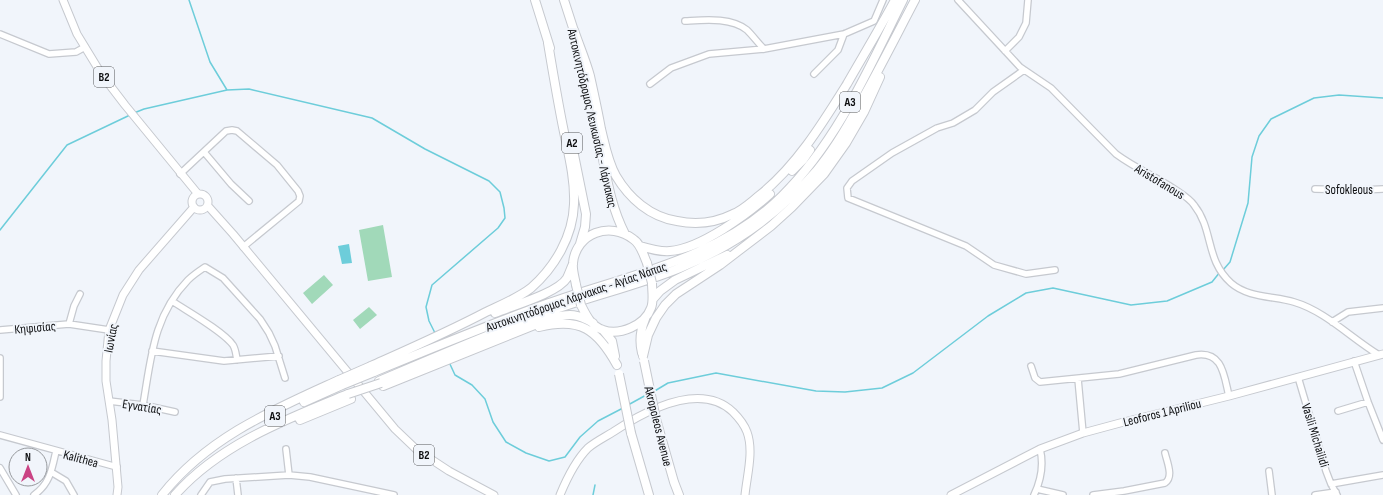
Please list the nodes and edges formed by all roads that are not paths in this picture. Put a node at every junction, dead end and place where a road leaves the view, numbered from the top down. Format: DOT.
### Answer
graph roads {
  1 [pos="63,0"];
  2 [pos="535,0"];
  3 [pos="564,0"];
  4 [pos="883,0"];
  5 [pos="896,0"];
  6 [pos="903,0"];
  7 [pos="915,0"];
  8 [pos="958,0"];
  9 [pos="1028,0"];
  10 [pos="685,21"];
  11 [pos="574,30"];
  12 [pos="0,34"];
  13 [pos="844,34"];
  14 [pos="894,41"];
  15 [pos="548,43"];
  16 [pos="86,47"];
  17 [pos="764,49"];
  18 [pos="1004,51"];
  19 [pos="1024,70"];
  20 [pos="814,74"];
  21 [pos="650,84"];
  22 [pos="204,152"];
  23 [pos="180,174"];
  24 [pos="1315,189"];
  25 [pos="1383,189"];
  26 [pos="198,194"];
  27 [pos="249,201"];
  28 [pos="208,206"];
  29 [pos="194,207"];
  30 [pos="625,234"];
  31 [pos="580,244"];
  32 [pos="747,244"];
  33 [pos="243,246"];
  34 [pos="640,246"];
  35 [pos="573,264"];
  36 [pos="1055,270"];
  37 [pos="80,294"];
  38 [pos="653,300"];
  39 [pos="172,301"];
  40 [pos="1383,308"];
  41 [pos="644,319"];
  42 [pos="1332,322"];
  43 [pos="69,324"];
  44 [pos="593,324"];
  45 [pos="0,330"];
  46 [pos="109,330"];
  47 [pos="451,330"];
  48 [pos="603,330"];
  49 [pos="505,336"];
  50 [pos="152,351"];
  51 [pos="1382,355"];
  52 [pos="279,356"];
  53 [pos="0,358"];
  54 [pos="644,358"];
  55 [pos="237,360"];
  56 [pos="1354,361"];
  57 [pos="617,365"];
  58 [pos="1031,366"];
  59 [pos="372,369"];
  60 [pos="1298,377"];
  61 [pos="285,378"];
  62 [pos="1078,379"];
  63 [pos="381,384"];
  64 [pos="350,396"];
  65 [pos="1229,396"];
  66 [pos="0,397"];
  67 [pos="109,401"];
  68 [pos="1368,402"];
  69 [pos="143,405"];
  70 [pos="1338,411"];
  71 [pos="175,412"];
  72 [pos="1083,433"];
  73 [pos="0,435"];
  74 [pos="1383,440"];
  75 [pos="286,449"];
  76 [pos="1040,449"];
  77 [pos="56,451"];
  78 [pos="1165,453"];
  79 [pos="116,467"];
  80 [pos="0,468"];
  81 [pos="1269,471"];
  82 [pos="51,472"];
  83 [pos="289,475"];
  84 [pos="1383,475"];
  85 [pos="236,478"];
  86 [pos="1331,484"];
  87 [pos="1037,489"];
  88 [pos="1124,493"];
  89 [pos="953,494"];
  90 [pos="1336,494"];
  91 [pos="16,495"];
  92 [pos="34,495"];
  93 [pos="74,495"];
  94 [pos="117,495"];
  95 [pos="162,495"];
  96 [pos="175,495"];
  97 [pos="180,495"];
  98 [pos="201,495"];
  99 [pos="238,495"];
  100 [pos="394,495"];
  101 [pos="494,495"];
  102 [pos="560,495"];
  103 [pos="649,495"];
  104 [pos="679,495"];
  105 [pos="745,495"];
  106 [pos="1034,495"];
  107 [pos="1063,495"];
  108 [pos="1093,495"];
  109 [pos="1272,495"];
  110 [pos="1315,495"];
  1 -- 16 [label="main road, B2"];
  2 -- 15 [label="highway, A2"];
  3 -- 11 [label="highway, Αυτοκινητόδρομος Λευκωσίας - Λάρνακας / A2"];
  4 -- 13 [label="street"];
  5 -- 11 [label="highway"];
  6 -- 34 [label="highway"];
  6 -- 59 [label="highway, Αυτοκινητόδρομος Λάρνακας - Αγίας Νάπας / A3"];
  7 -- 14 [label="highway, Αυτοκινητόδρομος Λάρνακας - Αγίας Νάπας / A3"];
  8 -- 18 [label="street, Aristofanous"];
  9 -- 18 [label="street"];
  10 -- 17 [label="street"];
  11 -- 30 [label="highway, Αυτοκινητόδρομος Λευκωσίας - Λάρνακας / A2"];
  12 -- 16 [label="street"];
  13 -- 17 [label="street"];
  13 -- 20 [label="street"];
  14 -- 32 [label="highway"];
  14 -- 63 [label="highway, Αυτοκινητόδρομος Λάρνακας - Αγίας Νάπας / A3"];
  15 -- 31 [label="highway, A2"];
  15 -- 47 [label="highway"];
  16 -- 23 [label="main road, B2"];
  17 -- 21 [label="street"];
  18 -- 19 [label="street, Aristofanous"];
  19 -- 36 [label="street"];
  19 -- 42 [label="street, Aristofanous"];
  22 -- 23 [label="street"];
  22 -- 27 [label="street"];
  22 -- 33 [label="street"];
  23 -- 26 [label="main road, B2"];
  24 -- 25 [label="street, Sofokleous"];
  26 -- 28 [label="main road, B2"];
  26 -- 29 [label="main road"];
  28 -- 29 [label="main road"];
  28 -- 33 [label="main road, B2"];
  29 -- 46 [label="main road, Ιωνίας"];
  30 -- 31 [label="highway"];
  30 -- 34 [label="highway"];
  31 -- 35 [label="highway"];
  32 -- 38 [label="highway"];
  32 -- 54 [label="highway"];
  33 -- 101 [label="main road, B2"];
  34 -- 38 [label="highway, bridge"];
  35 -- 44 [label="highway, bridge"];
  35 -- 47 [label="highway"];
  37 -- 43 [label="street, Κηφισίας"];
  38 -- 41 [label="highway"];
  39 -- 50 [label="street"];
  39 -- 52 [label="street"];
  39 -- 55 [label="street"];
  40 -- 42 [label="street"];
  41 -- 48 [label="highway"];
  41 -- 54 [label="highway, Akropoleos Avenue"];
  42 -- 51 [label="street, Aristofanous"];
  43 -- 45 [label="street, Κηφισίας"];
  43 -- 46 [label="street, Κηφισίας"];
  44 -- 48 [label="highway"];
  44 -- 49 [label="highway"];
  46 -- 67 [label="main road, Ιωνίας"];
  47 -- 59 [label="highway"];
  48 -- 57 [label="highway"];
  49 -- 57 [label="highway"];
  49 -- 63 [label="highway"];
  50 -- 55 [label="street"];
  50 -- 69 [label="street"];
  51 -- 56 [label="main road, Leoforos 1 Apriliou"];
  52 -- 55 [label="street"];
  52 -- 61 [label="street"];
  53 -- 66 [label="street"];
  54 -- 104 [label="highway, Akropoleos Avenue, bridge"];
  56 -- 60 [label="main road, Leoforos 1 Apriliou"];
  56 -- 68 [label="street"];
  57 -- 103 [label="highway, bridge"];
  58 -- 62 [label="street"];
  59 -- 95 [label="highway, Αυτοκινητόδρομος Λάρνακας - Αγίας Νάπας / A3, bridge"];
  60 -- 65 [label="main road, Leoforos 1 Apriliou"];
  60 -- 86 [label="street, Vasili Michailidi"];
  62 -- 65 [label="street"];
  62 -- 72 [label="street"];
  63 -- 64 [label="highway"];
  64 -- 96 [label="highway, A3"];
  64 -- 97 [label="highway"];
  65 -- 72 [label="main road, Leoforos 1 Apriliou"];
  67 -- 69 [label="street, Εγνατίας"];
  67 -- 79 [label="main road, Ιωνίας"];
  68 -- 70 [label="street"];
  68 -- 74 [label="street"];
  69 -- 71 [label="street, Εγνατίας"];
  72 -- 76 [label="main road, Leoforos 1 Apriliou"];
  73 -- 77 [label="street, Kalithea"];
  75 -- 83 [label="street"];
  76 -- 87 [label="street"];
  76 -- 89 [label="main road, Leoforos 1 Apriliou"];
  77 -- 79 [label="street, Kalithea"];
  77 -- 82 [label="street"];
  78 -- 88 [label="street"];
  79 -- 94 [label="main road, Ιωνίας"];
  80 -- 91 [label="street"];
  81 -- 109 [label="street"];
  82 -- 92 [label="street"];
  82 -- 93 [label="street"];
  83 -- 85 [label="street"];
  83 -- 100 [label="street"];
  84 -- 86 [label="street"];
  85 -- 98 [label="street"];
  85 -- 99 [label="street"];
  86 -- 90 [label="street, Vasili Michailidi"];
  87 -- 106 [label="street"];
  87 -- 107 [label="street"];
  88 -- 108 [label="street"];
  90 -- 110 [label="street"];
  102 -- 105 [label="main road"];
}
